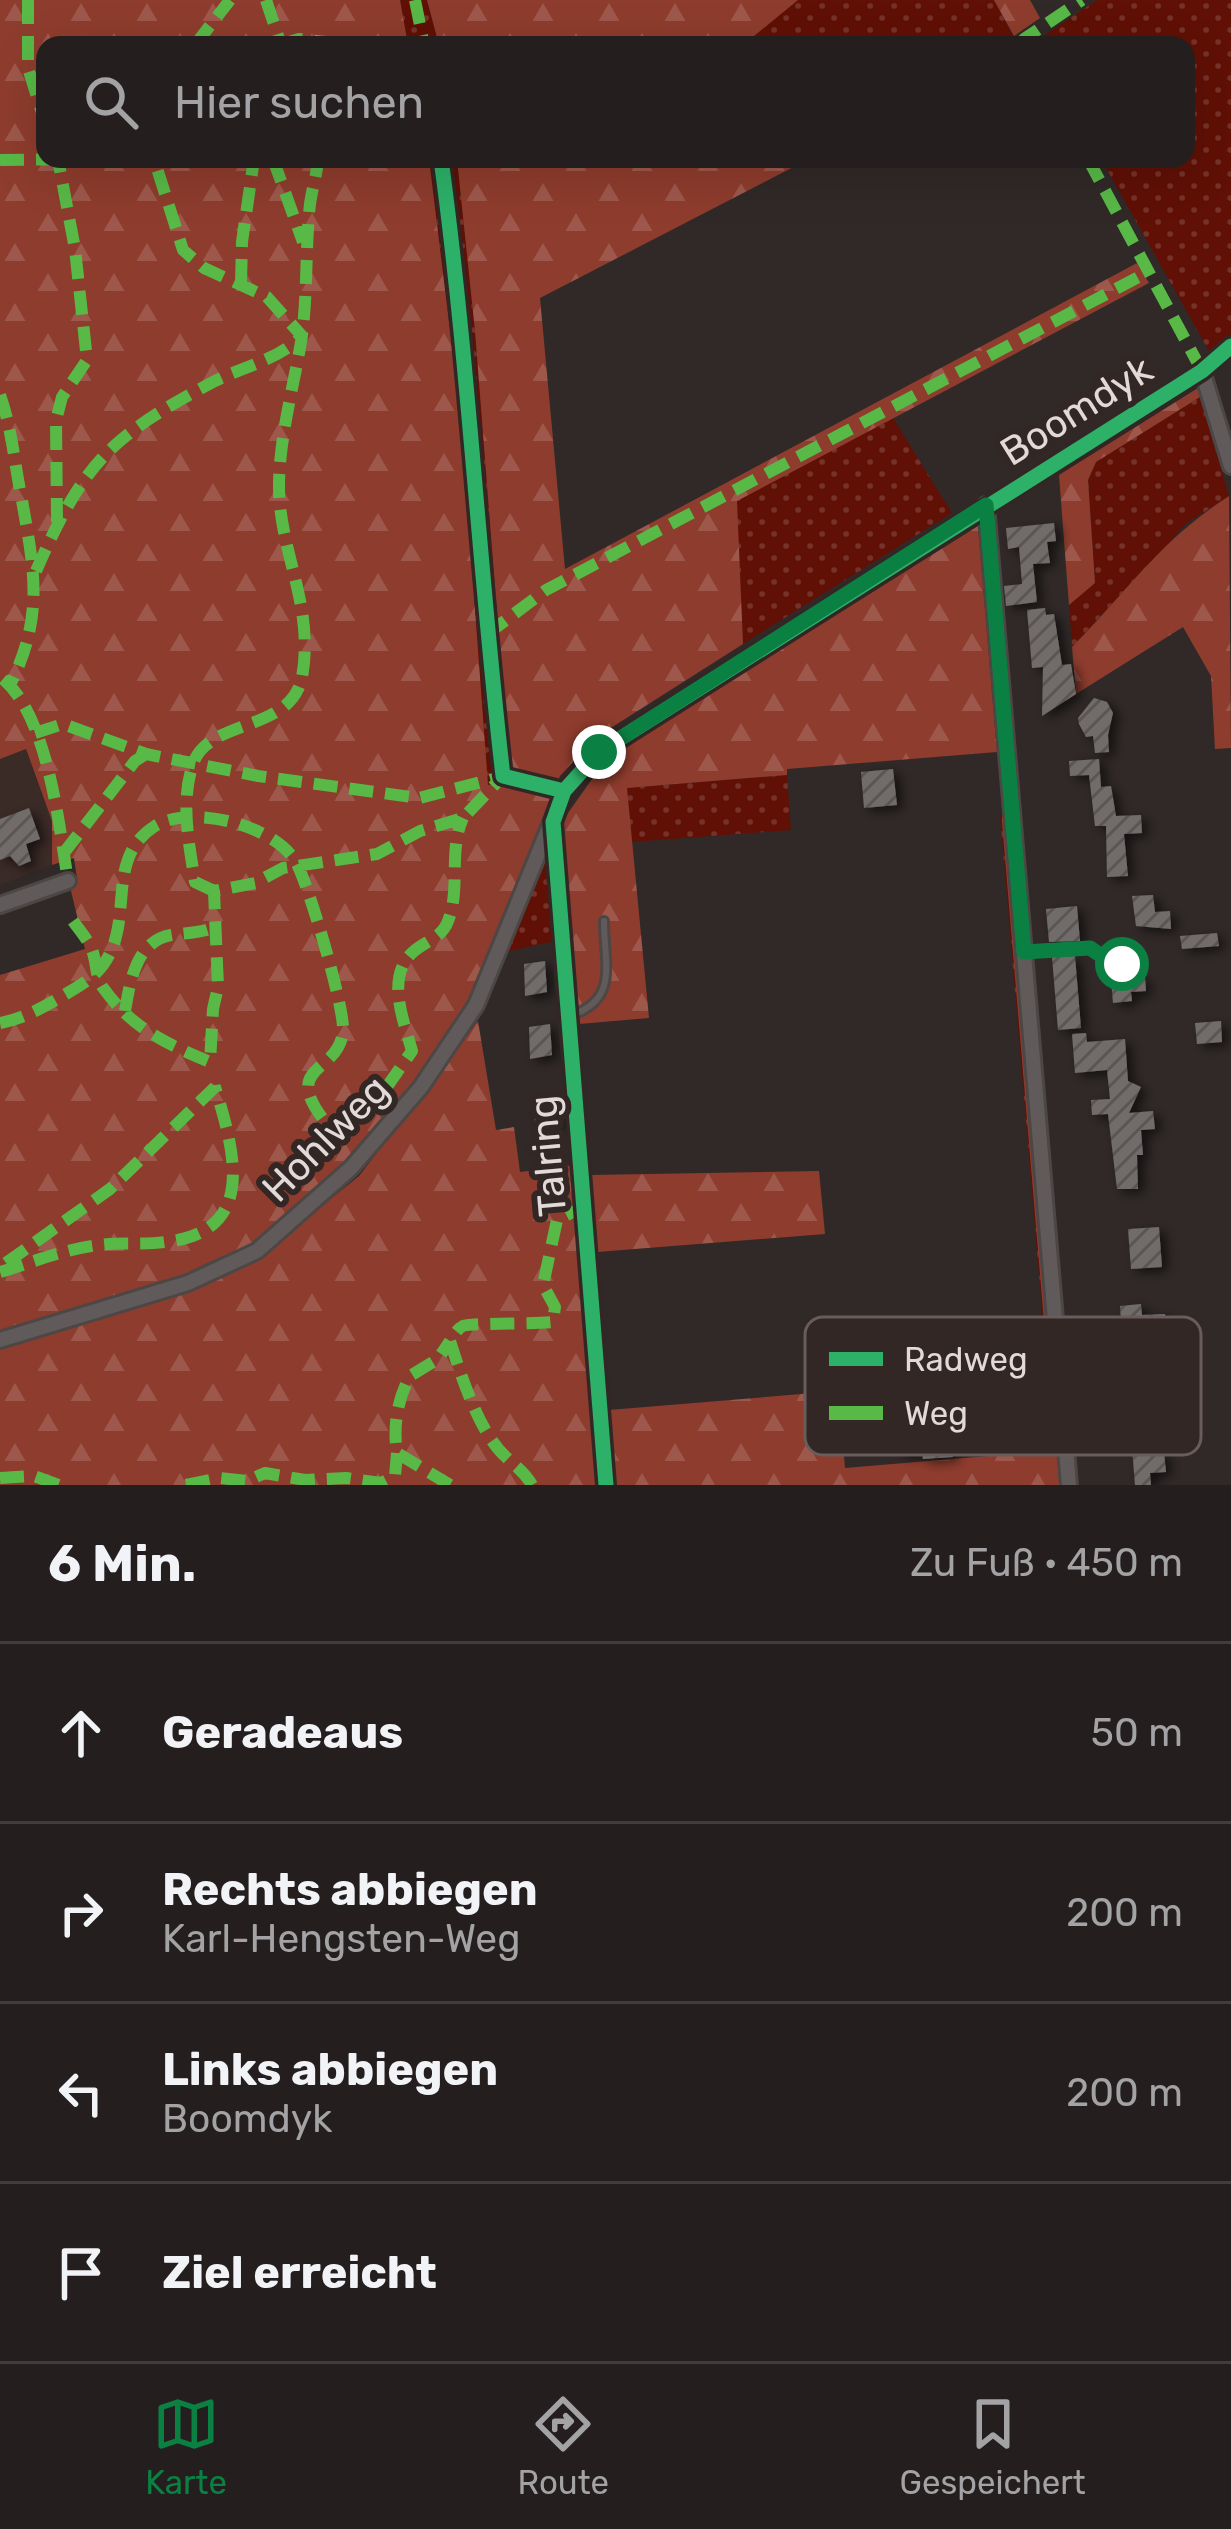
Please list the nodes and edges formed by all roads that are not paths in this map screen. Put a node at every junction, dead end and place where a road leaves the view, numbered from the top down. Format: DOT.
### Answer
graph roads {
  1 [pos="1231,346"];
  2 [pos="1202,371"];
  3 [pos="1231,466"];
  4 [pos="986,505"];
  5 [pos="553,822"];
  6 [pos="68,881"];
  7 [pos="0,905"];
  8 [pos="604,921"];
  9 [pos="1024,952"];
  10 [pos="1134,964"];
  11 [pos="569,1016"];
  12 [pos="1055,1317"];
  13 [pos="0,1340"];
  14 [pos="1066,1455"];
  15 [pos="606,1485"];
  16 [pos="1069,1485"];
  1 -- 2 [label="street, Boomdyk"];
  2 -- 3 [label="street"];
  2 -- 4 [label="street, Boomdyk"];
  4 -- 5 [label="street, Boomdyk"];
  4 -- 9 [label="street"];
  5 -- 11 [label="street, Talring"];
  5 -- 13 [label="street, Hohlweg"];
  6 -- 7 [label="street"];
  8 -- 11 [label="lane"];
  9 -- 10 [label="lane"];
  9 -- 12 [label="street"];
  11 -- 15 [label="street, Talring"];
  14 -- 16 [label="street"];
}
